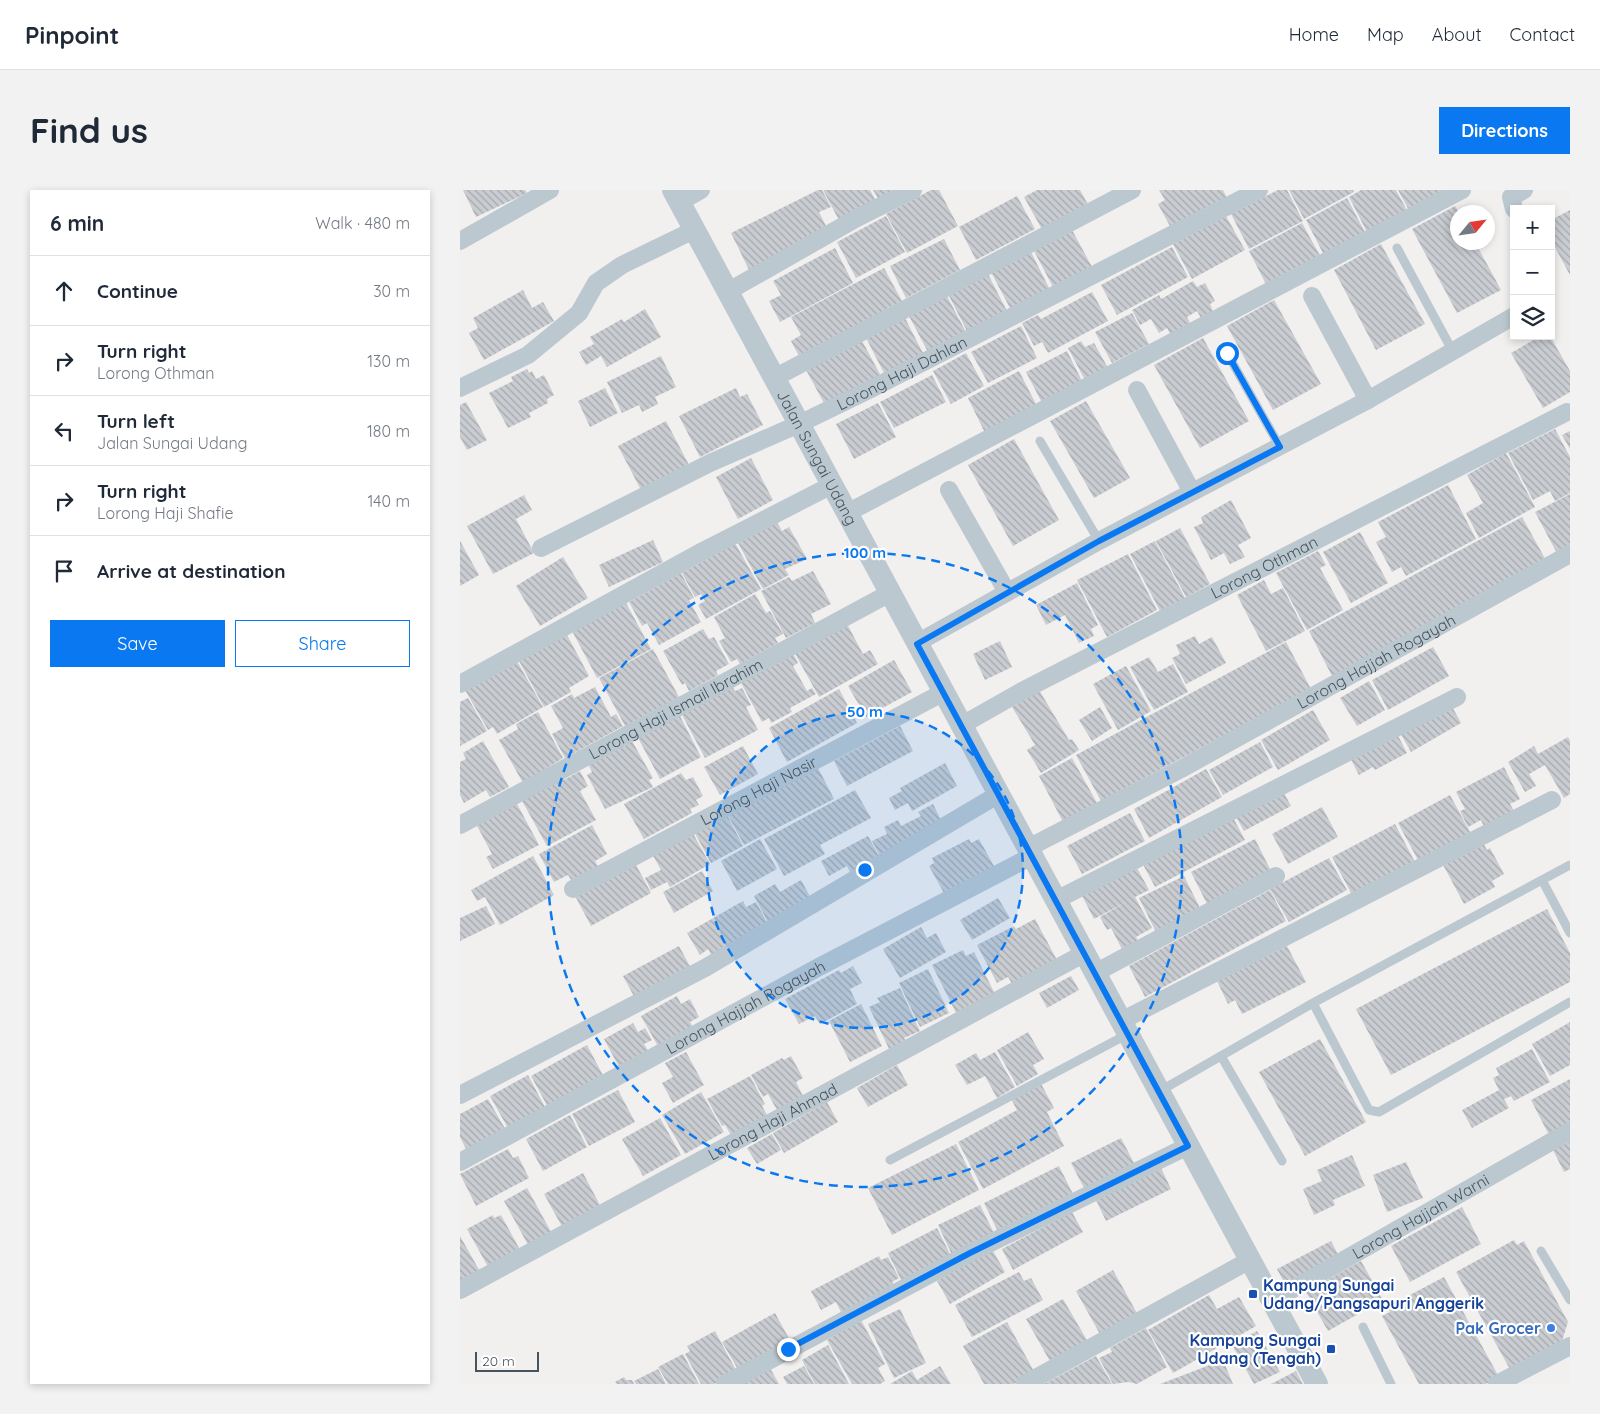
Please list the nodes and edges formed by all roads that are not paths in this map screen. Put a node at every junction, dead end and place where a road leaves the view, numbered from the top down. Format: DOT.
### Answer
graph roads {
  1 [pos="550,190"];
  2 [pos="701,190"];
  3 [pos="913,190"];
  4 [pos="1132,190"];
  5 [pos="1259,190"];
  6 [pos="1462,190"];
  7 [pos="676,196"];
  8 [pos="694,230"];
  9 [pos="460,241"];
  10 [pos="1397,248"];
  11 [pos="727,292"];
  12 [pos="1312,296"];
  13 [pos="1510,318"];
  14 [pos="1452,350"];
  15 [pos="1227,353"];
  16 [pos="774,378"];
  17 [pos="460,388"];
  18 [pos="1137,390"];
  19 [pos="1368,400"];
  20 [pos="1567,412"];
  21 [pos="799,424"];
  22 [pos="1040,440"];
  23 [pos="1280,447"];
  24 [pos="832,485"];
  25 [pos="949,490"];
  26 [pos="1192,492"];
  27 [pos="847,513"];
  28 [pos="1099,541"];
  29 [pos="541,548"];
  30 [pos="1570,554"];
  31 [pos="1006,592"];
  32 [pos="890,593"];
  33 [pos="917,644"];
  34 [pos="460,684"];
  35 [pos="944,692"];
  36 [pos="1457,697"];
  37 [pos="962,725"];
  38 [pos="999,794"];
  39 [pos="1552,800"];
  40 [pos="460,825"];
  41 [pos="1030,852"];
  42 [pos="1570,865"];
  43 [pos="1276,876"];
  44 [pos="1542,880"];
  45 [pos="573,889"];
  46 [pos="1056,900"];
  47 [pos="1570,933"];
  48 [pos="1090,963"];
  49 [pos="1570,1002"];
  50 [pos="1313,1003"];
  51 [pos="1125,1027"];
  52 [pos="1221,1056"];
  53 [pos="1159,1091"];
  54 [pos="460,1095"];
  55 [pos="1570,1131"];
  56 [pos="1188,1146"];
  57 [pos="890,1160"];
  58 [pos="1282,1161"];
  59 [pos="460,1162"];
  60 [pos="1541,1251"];
  61 [pos="1250,1260"];
  62 [pos="460,1290"];
  63 [pos="1570,1300"];
  64 [pos="1272,1301"];
  65 [pos="1363,1327"];
  66 [pos="1570,1346"];
  67 [pos="725,1384"];
  68 [pos="1025,1384"];
  69 [pos="1317,1384"];
  70 [pos="1391,1384"];
  71 [pos="1497,1384"];
  1 -- 9 [label="street"];
  2 -- 7 [label="street"];
  3 -- 11 [label="street"];
  4 -- 16 [label="street"];
  5 -- 21 [label="street, Lorong Haji Dahlan"];
  6 -- 27 [label="street"];
  7 -- 8 [label="street, Jalan Sungai Udang"];
  8 -- 11 [label="street, Jalan Sungai Udang"];
  8 -- 17 [label="street"];
  10 -- 14 [label="lane"];
  11 -- 16 [label="street, Jalan Sungai Udang"];
  12 -- 19 [label="street"];
  13 -- 14 [label="street"];
  14 -- 19 [label="street"];
  15 -- 23 [label="lane"];
  16 -- 21 [label="street, Jalan Sungai Udang"];
  18 -- 26 [label="street"];
  19 -- 23 [label="street"];
  20 -- 37 [label="street, Lorong Othman"];
  21 -- 24 [label="street, Jalan Sungai Udang"];
  21 -- 29 [label="street, Lorong Haji Dahlan"];
  22 -- 28 [label="lane"];
  23 -- 26 [label="street"];
  24 -- 27 [label="street, Jalan Sungai Udang"];
  24 -- 34 [label="street"];
  25 -- 31 [label="street"];
  26 -- 28 [label="street"];
  27 -- 32 [label="street, Jalan Sungai Udang"];
  28 -- 31 [label="street"];
  30 -- 41 [label="street, Lorong Hajjah Rogayah"];
  31 -- 33 [label="street"];
  32 -- 33 [label="street, Jalan Sungai Udang"];
  32 -- 40 [label="street, Lorong Haji Ismail Ibrahim"];
  33 -- 35 [label="street, Jalan Sungai Udang"];
  35 -- 37 [label="street, Jalan Sungai Udang"];
  35 -- 45 [label="street, Lorong Haji Nasir"];
  36 -- 46 [label="street"];
  37 -- 38 [label="street, Jalan Sungai Udang"];
  38 -- 41 [label="street, Jalan Sungai Udang"];
  38 -- 54 [label="street"];
  39 -- 51 [label="street"];
  41 -- 46 [label="street, Jalan Sungai Udang"];
  41 -- 59 [label="street, Lorong Hajjah Rogayah"];
  42 -- 44 [label="lane"];
  43 -- 48 [label="street, Lorong Haji Ahmad"];
  44 -- 47 [label="lane"];
  44 -- 50 [label="lane"];
  46 -- 48 [label="street, Jalan Sungai Udang"];
  48 -- 51 [label="street, Jalan Sungai Udang"];
  48 -- 62 [label="street, Lorong Haji Ahmad"];
  49 -- 50 [label="lane"];
  50 -- 52 [label="lane"];
  51 -- 53 [label="street, Jalan Sungai Udang"];
  51 -- 57 [label="lane"];
  52 -- 53 [label="lane"];
  52 -- 58 [label="lane"];
  53 -- 56 [label="street, Jalan Sungai Udang"];
  55 -- 64 [label="street, Lorong Hajjah Warni"];
  56 -- 61 [label="street, Jalan Sungai Udang"];
  56 -- 67 [label="street"];
  60 -- 63 [label="lane"];
  61 -- 64 [label="street, Jalan Sungai Udang"];
  61 -- 68 [label="street"];
  64 -- 69 [label="street, Jalan Sungai Udang"];
  65 -- 70 [label="lane"];
  66 -- 71 [label="street"];
}
